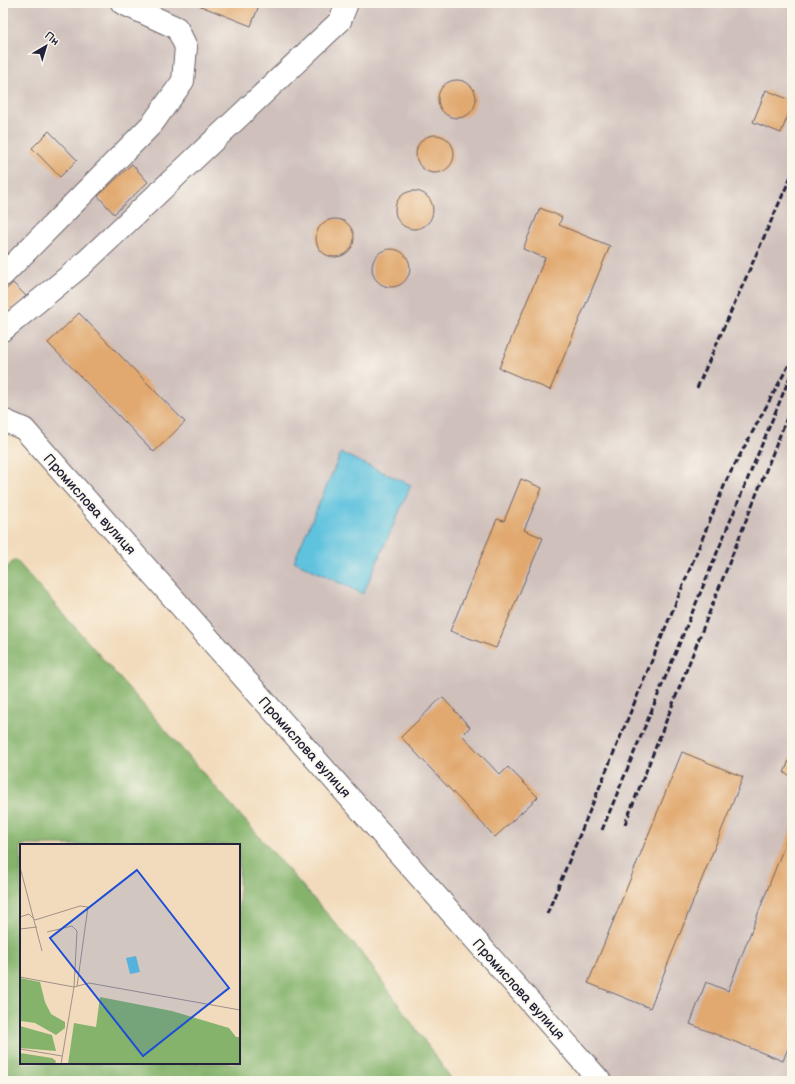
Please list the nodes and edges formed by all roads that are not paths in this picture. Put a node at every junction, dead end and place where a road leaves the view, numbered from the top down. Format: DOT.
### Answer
graph roads {
  1 [pos="122,3"];
  2 [pos="347,3"];
  3 [pos="3,275"];
  4 [pos="3,330"];
  5 [pos="3,420"];
  6 [pos="600,1081"];
  1 -- 3 [label="street"];
  2 -- 4 [label="street"];
  5 -- 6 [label="street, Промислова вулиця"];
}
